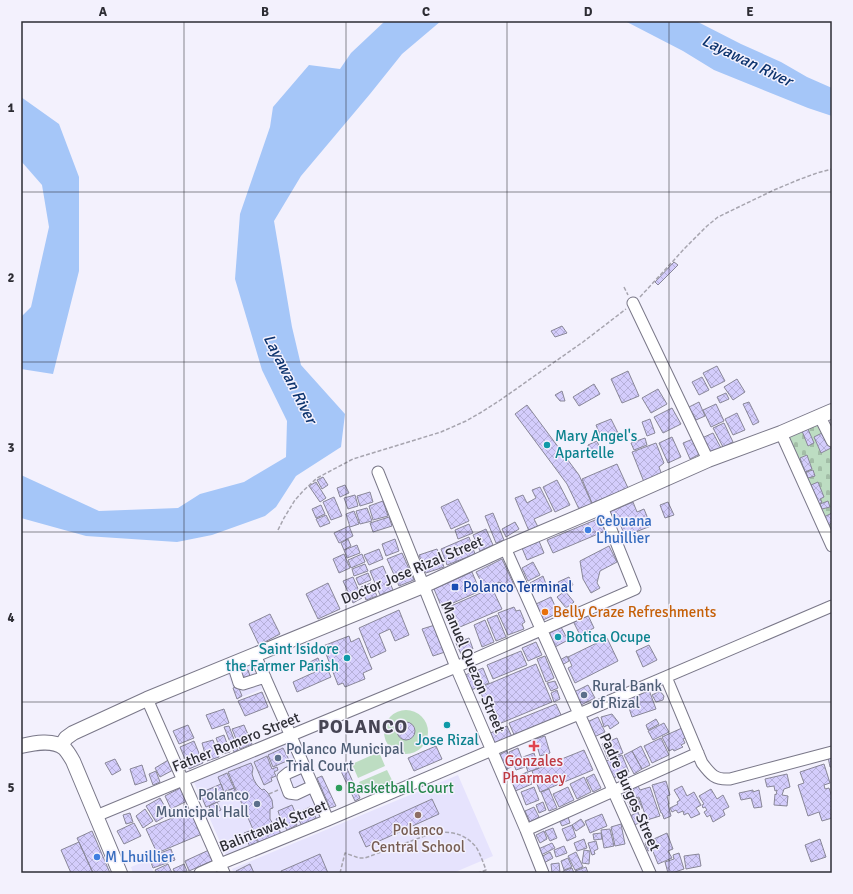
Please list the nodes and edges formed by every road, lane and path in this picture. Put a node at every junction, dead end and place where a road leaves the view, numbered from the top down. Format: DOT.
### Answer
graph roads {
  1 [pos="832,169"];
  2 [pos="632,303"];
  3 [pos="826,414"];
  4 [pos="781,433"];
  5 [pos="832,441"];
  6 [pos="708,460"];
  7 [pos="378,472"];
  8 [pos="602,507"];
  9 [pos="278,530"];
  10 [pos="832,546"];
  11 [pos="505,548"];
  12 [pos="423,586"];
  13 [pos="832,606"];
  14 [pos="541,629"];
  15 [pos="255,655"];
  16 [pos="233,664"];
  17 [pos="456,667"];
  18 [pos="265,677"];
  19 [pos="666,677"];
  20 [pos="147,699"];
  21 [pos="579,714"];
  22 [pos="21,736"];
  23 [pos="291,736"];
  24 [pos="38,744"];
  25 [pos="21,746"];
  26 [pos="61,746"];
  27 [pos="492,750"];
  28 [pos="832,752"];
  29 [pos="698,753"];
  30 [pos="304,766"];
  31 [pos="183,780"];
  32 [pos="313,786"];
  33 [pos="613,791"];
  34 [pos="96,816"];
  35 [pos="328,820"];
  36 [pos="526,830"];
  37 [pos="222,868"];
  38 [pos="120,873"];
  39 [pos="200,873"];
  40 [pos="340,873"];
  41 [pos="478,873"];
  42 [pos="543,873"];
  43 [pos="650,873"];
  1 -- 2 [label="path"];
  2 -- 6 [label="street"];
  2 -- 9 [label="path"];
  3 -- 4 [label="main road, Doctor Jose Rizal Street"];
  3 -- 5 [label="street"];
  4 -- 6 [label="main road, Doctor Jose Rizal Street"];
  4 -- 10 [label="street"];
  6 -- 8 [label="main road, Doctor Jose Rizal Street"];
  7 -- 12 [label="street, Manuel Quezon Street"];
  8 -- 11 [label="main road, Doctor Jose Rizal Street"];
  8 -- 14 [label="street, Father Romero Street"];
  11 -- 12 [label="main road, Doctor Jose Rizal Street"];
  11 -- 14 [label="street, Padre Burgos Street"];
  12 -- 15 [label="main road, Doctor Jose Rizal Street"];
  12 -- 17 [label="street, Manuel Quezon Street"];
  13 -- 19 [label="street, Balintawak Street"];
  14 -- 17 [label="street, Father Romero Street"];
  14 -- 21 [label="street, Padre Burgos Street"];
  15 -- 16 [label="main road, Doctor Jose Rizal Street"];
  15 -- 18 [label="street"];
  16 -- 18 [label="street"];
  16 -- 20 [label="main road, Doctor Jose Rizal Street"];
  17 -- 23 [label="street, Father Romero Street"];
  17 -- 27 [label="street, Manuel Quezon Street"];
  18 -- 23 [label="street"];
  19 -- 21 [label="street, Balintawak Street"];
  19 -- 29 [label="street"];
  20 -- 26 [label="main road, Doctor Jose Rizal Street"];
  20 -- 31 [label="street"];
  21 -- 27 [label="street, Balintawak Street"];
  21 -- 33 [label="street, Padre Burgos Street"];
  22 -- 24 [label="main road"];
  23 -- 30 [label="street"];
  23 -- 31 [label="street, Father Romero Street"];
  24 -- 25 [label="main road"];
  24 -- 26 [label="main road"];
  26 -- 34 [label="main road"];
  27 -- 35 [label="street, Balintawak Street"];
  27 -- 36 [label="street, Manuel Quezon Street"];
  28 -- 29 [label="street"];
  29 -- 33 [label="street"];
  30 -- 32 [label="street"];
  30 -- 32 [label="street"];
  31 -- 34 [label="street, Father Romero Street"];
  31 -- 37 [label="street"];
  32 -- 35 [label="street"];
  33 -- 36 [label="street"];
  33 -- 43 [label="street, Padre Burgos Street"];
  34 -- 38 [label="main road"];
  35 -- 37 [label="street, Balintawak Street"];
  36 -- 42 [label="street, Manuel Quezon Street"];
  37 -- 39 [label="street, Balintawak Street"];
  40 -- 41 [label="path"];
}
